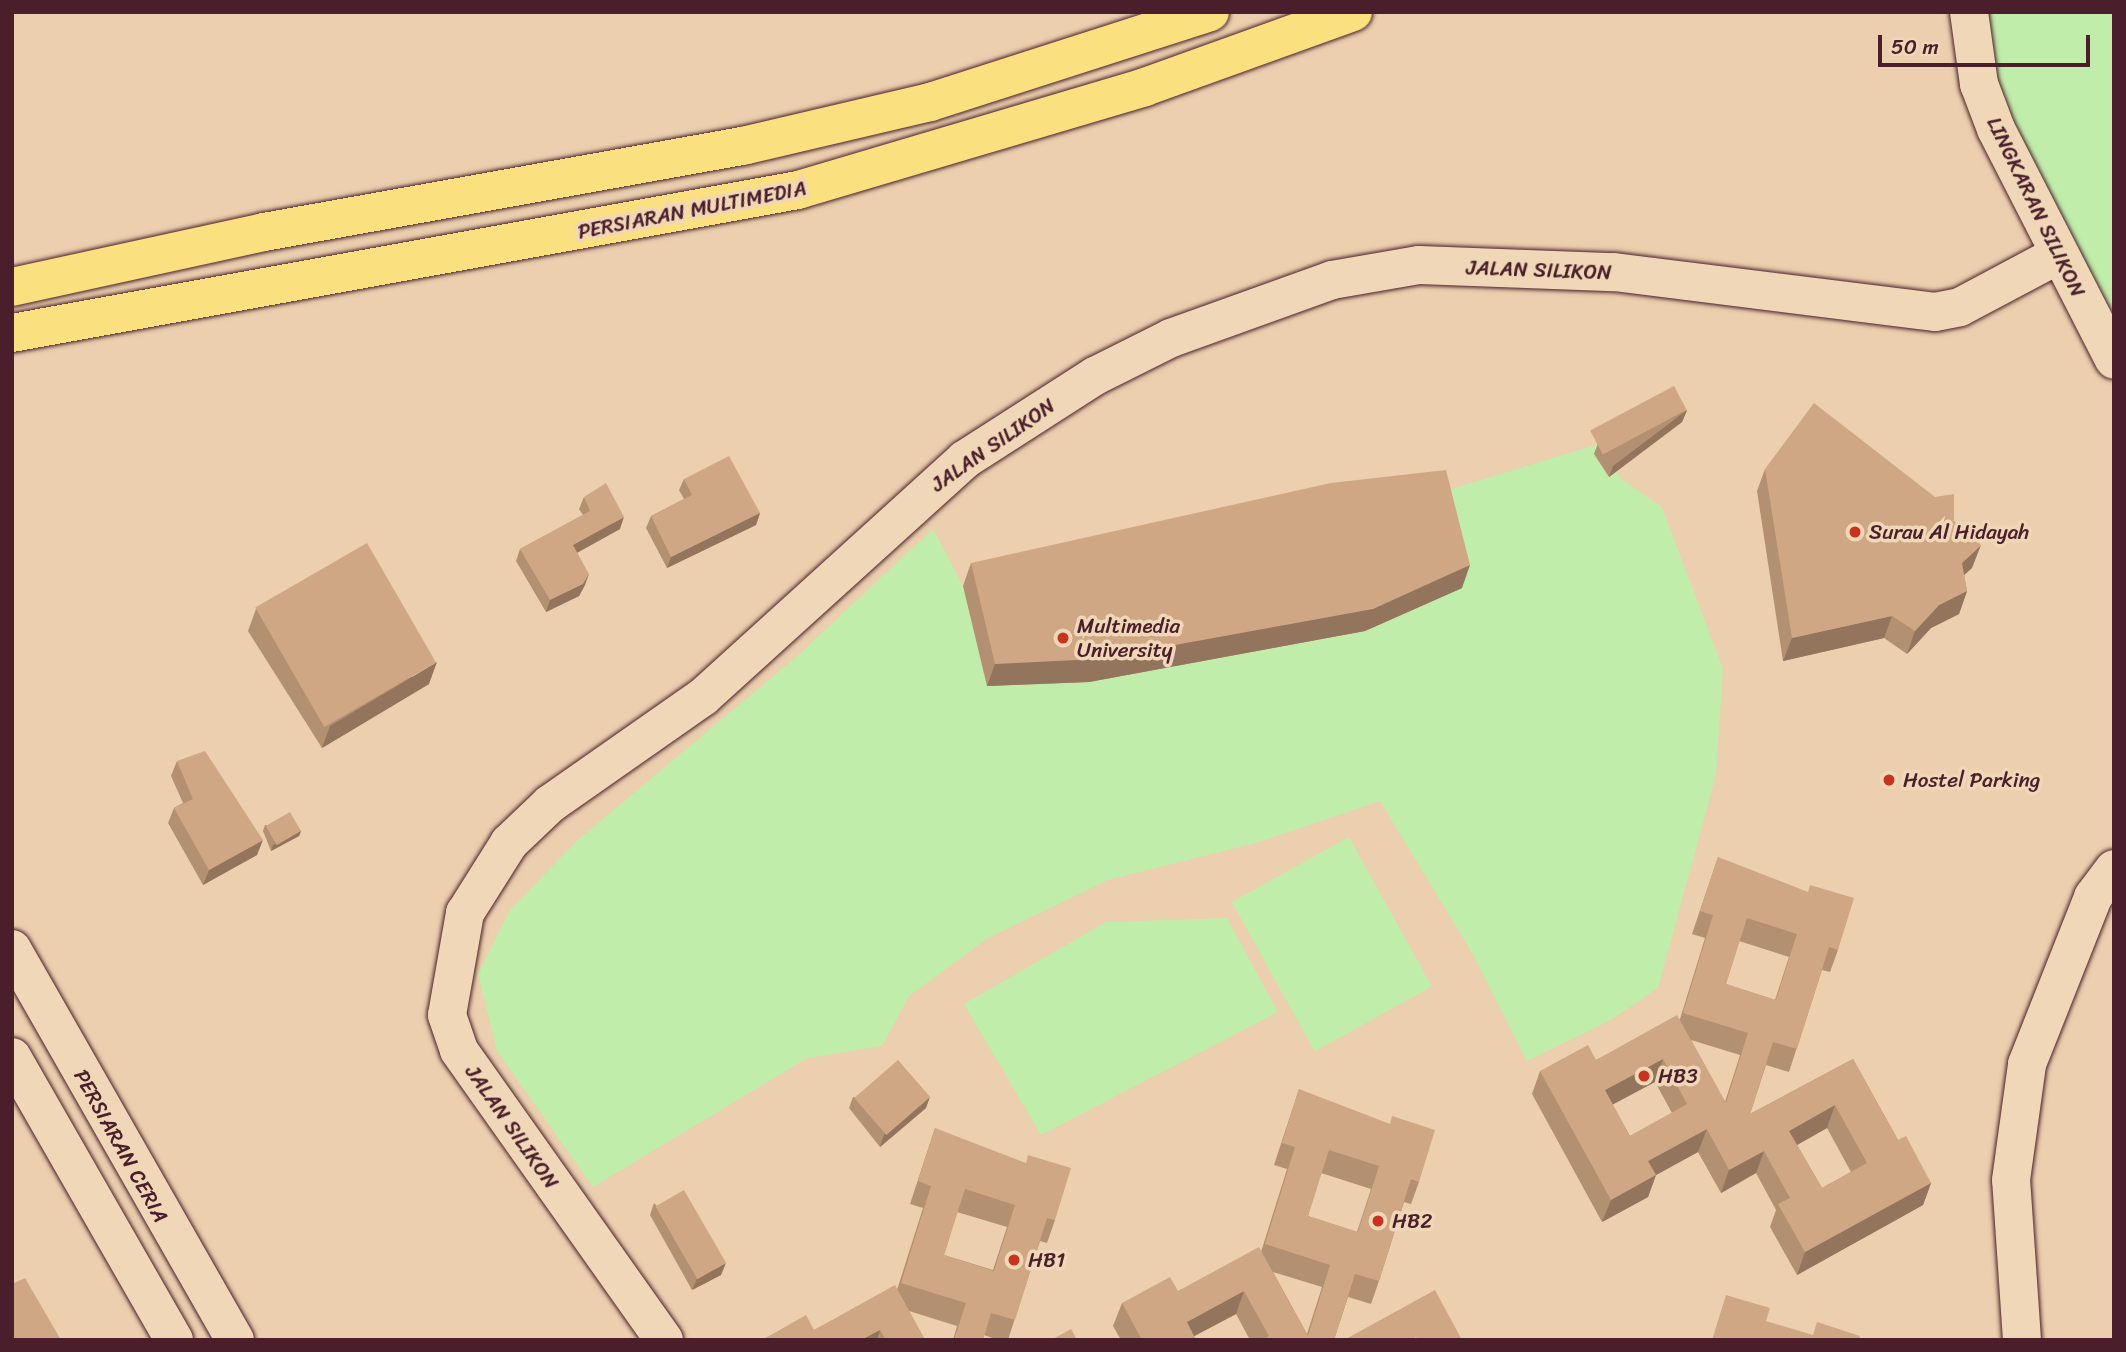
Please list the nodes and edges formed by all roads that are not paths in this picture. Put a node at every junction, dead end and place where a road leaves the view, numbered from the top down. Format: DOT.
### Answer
graph roads {
  1 [pos="1210,12"];
  2 [pos="1353,12"];
  3 [pos="1971,24"];
  4 [pos="2058,255"];
  5 [pos="25,284"];
  6 [pos="111,314"];
  7 [pos="12,333"];
  8 [pos="12,345"];
  9 [pos="2114,360"];
  10 [pos="2114,869"];
  11 [pos="12,948"];
  12 [pos="12,1057"];
  13 [pos="174,1340"];
  14 [pos="235,1340"];
  15 [pos="664,1340"];
  16 [pos="2022,1340"];
  1 -- 5 [label="main road"];
  2 -- 6 [label="main road, PERSIARAN MULTIMEDIA"];
  3 -- 4 [label="street, LINGKARAN SILIKON"];
  4 -- 9 [label="street, LINGKARAN SILIKON"];
  4 -- 15 [label="street, JALAN SILIKON"];
  6 -- 7 [label="main road, PERSIARAN MULTIMEDIA"];
  6 -- 8 [label="main road"];
  10 -- 16 [label="street"];
  11 -- 14 [label="street, PERSIARAN CERIA"];
  12 -- 13 [label="street"];
}
